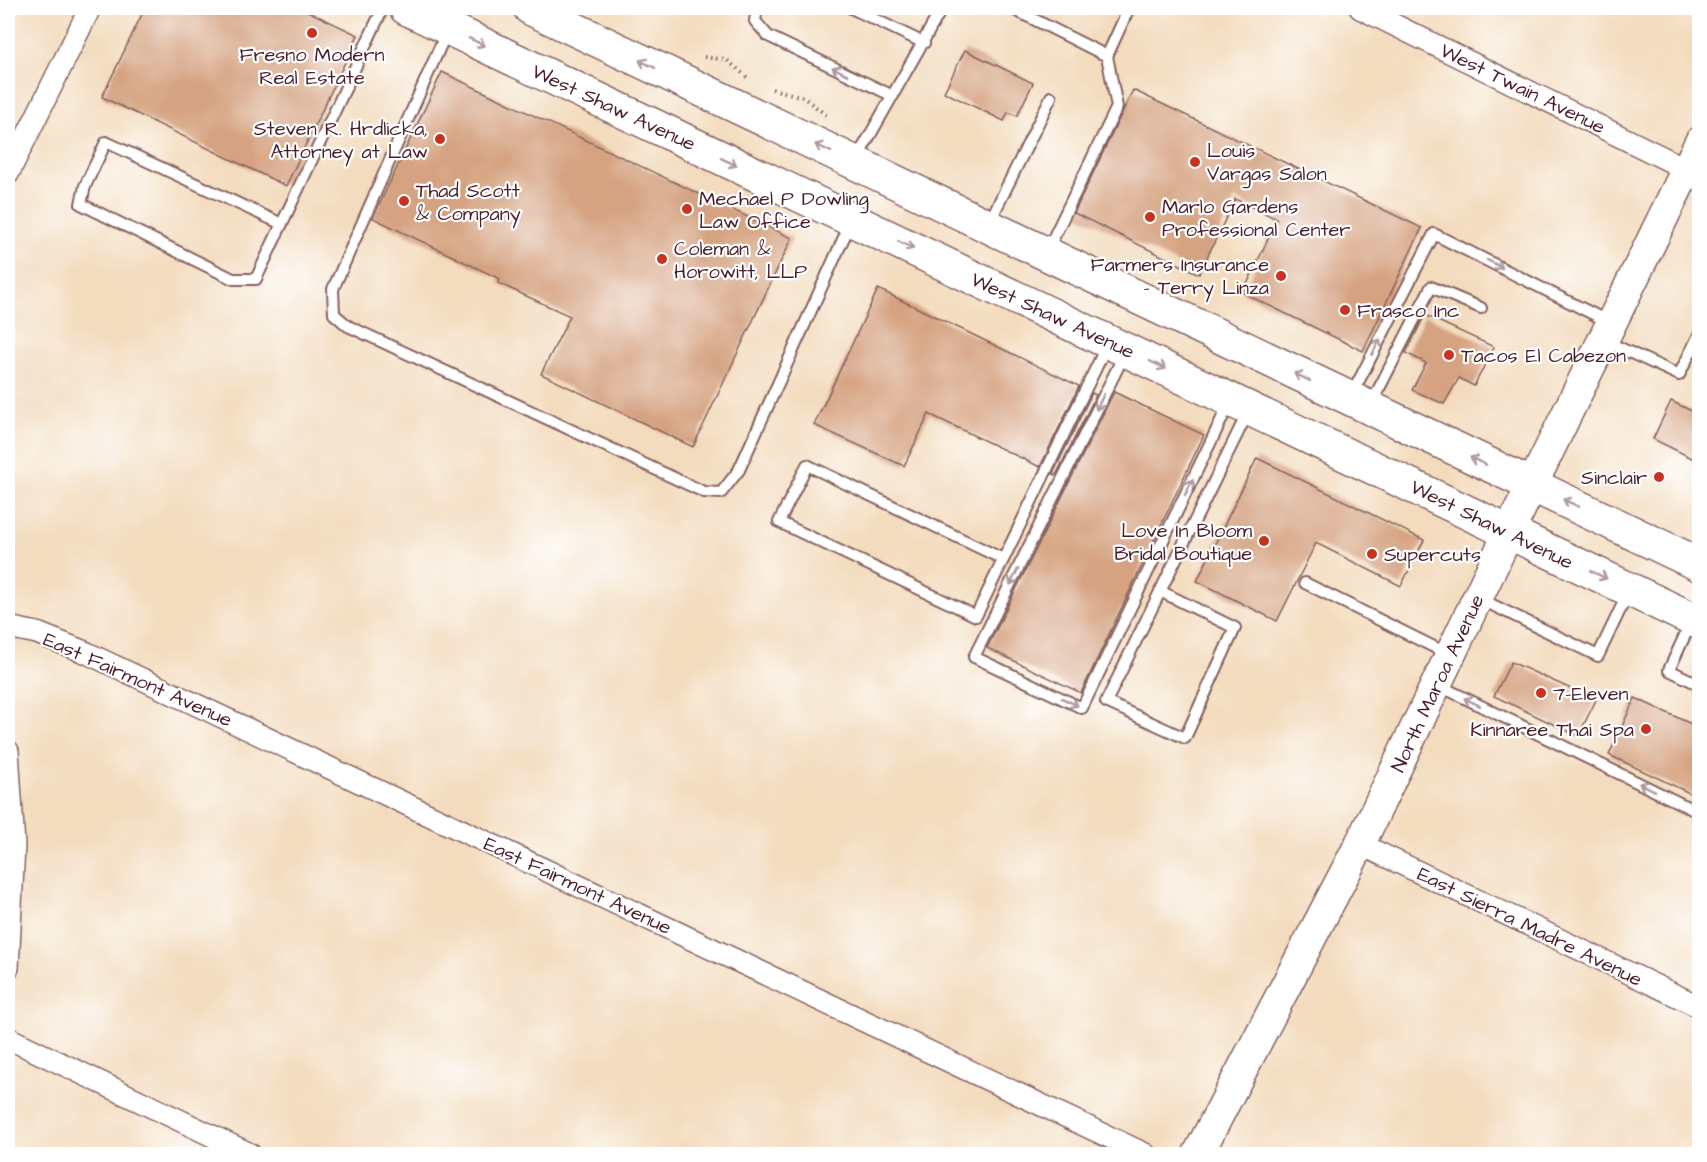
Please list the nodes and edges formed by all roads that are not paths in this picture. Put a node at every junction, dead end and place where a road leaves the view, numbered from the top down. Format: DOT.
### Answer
graph roads {
  1 [pos="90,8"];
  2 [pos="383,8"];
  3 [pos="406,8"];
  4 [pos="530,8"];
  5 [pos="757,8"];
  6 [pos="851,8"];
  7 [pos="942,8"];
  8 [pos="1011,8"];
  9 [pos="1129,8"];
  10 [pos="1360,8"];
  11 [pos="448,28"];
  12 [pos="924,43"];
  13 [pos="1107,56"];
  14 [pos="893,96"];
  15 [pos="1051,97"];
  16 [pos="1700,142"];
  17 [pos="854,162"];
  18 [pos="1686,169"];
  19 [pos="8,174"];
  20 [pos="852,220"];
  21 [pos="282,224"];
  22 [pos="988,226"];
  23 [pos="1046,254"];
  24 [pos="1481,308"];
  25 [pos="1607,331"];
  26 [pos="1700,333"];
  27 [pos="1117,346"];
  28 [pos="1240,404"];
  29 [pos="1359,404"];
  30 [pos="1531,485"];
  31 [pos="1509,532"];
  32 [pos="1003,559"];
  33 [pos="1700,565"];
  34 [pos="1305,583"];
  35 [pos="1630,590"];
  36 [pos="1160,591"];
  37 [pos="1477,598"];
  38 [pos="1696,621"];
  39 [pos="8,627"];
  40 [pos="1450,656"];
  41 [pos="1436,684"];
  42 [pos="1700,685"];
  43 [pos="8,751"];
  44 [pos="1700,813"];
  45 [pos="1360,844"];
  46 [pos="8,968"];
  47 [pos="1700,1007"];
  48 [pos="8,1038"];
  49 [pos="250,1155"];
  50 [pos="1144,1155"];
  51 [pos="1198,1155"];
  1 -- 19 [label="street"];
  2 -- 21 [label="lane"];
  3 -- 11 [label="main road, West Shaw Avenue"];
  17 -- 4 [label="main road, one-way"];
  14 -- 5 [label="lane, one-way"];
  6 -- 12 [label="lane"];
  7 -- 12 [label="lane"];
  8 -- 13 [label="lane"];
  9 -- 13 [label="lane"];
  10 -- 18 [label="street, West Twain Avenue"];
  11 -- 20 [label="main road, West Shaw Avenue, one-way"];
  11 -- 20 [label="lane"];
  12 -- 14 [label="lane"];
  13 -- 23 [label="lane"];
  14 -- 17 [label="lane"];
  15 -- 22 [label="lane"];
  16 -- 18 [label="main road, North Maroa Avenue"];
  17 -- 22 [label="main road"];
  18 -- 25 [label="main road, North Maroa Avenue"];
  20 -- 27 [label="main road, West Shaw Avenue, one-way"];
  21 -- 21 [label="lane"];
  22 -- 23 [label="main road"];
  29 -- 23 [label="main road, one-way"];
  24 -- 29 [label="lane"];
  25 -- 26 [label="lane"];
  29 -- 25 [label="lane, one-way"];
  25 -- 30 [label="main road, North Maroa Avenue"];
  27 -- 28 [label="main road, West Shaw Avenue, one-way"];
  27 -- 28 [label="lane, one-way"];
  27 -- 32 [label="lane"];
  28 -- 31 [label="main road, West Shaw Avenue"];
  28 -- 36 [label="lane"];
  30 -- 29 [label="main road, one-way"];
  30 -- 31 [label="main road, North Maroa Avenue"];
  33 -- 30 [label="main road, one-way"];
  31 -- 35 [label="main road, West Shaw Avenue, one-way"];
  31 -- 37 [label="main road, North Maroa Avenue"];
  32 -- 32 [label="lane"];
  34 -- 40 [label="lane"];
  35 -- 37 [label="lane"];
  35 -- 38 [label="main road, West Shaw Avenue"];
  36 -- 36 [label="lane"];
  37 -- 40 [label="main road, North Maroa Avenue"];
  38 -- 42 [label="lane"];
  39 -- 50 [label="street, East Fairmont Avenue"];
  40 -- 41 [label="main road, North Maroa Avenue"];
  44 -- 41 [label="lane, one-way"];
  41 -- 45 [label="main road, North Maroa Avenue"];
  43 -- 46 [label="street"];
  45 -- 47 [label="street, East Sierra Madre Avenue"];
  45 -- 51 [label="main road, North Maroa Avenue"];
  48 -- 49 [label="street"];
}
